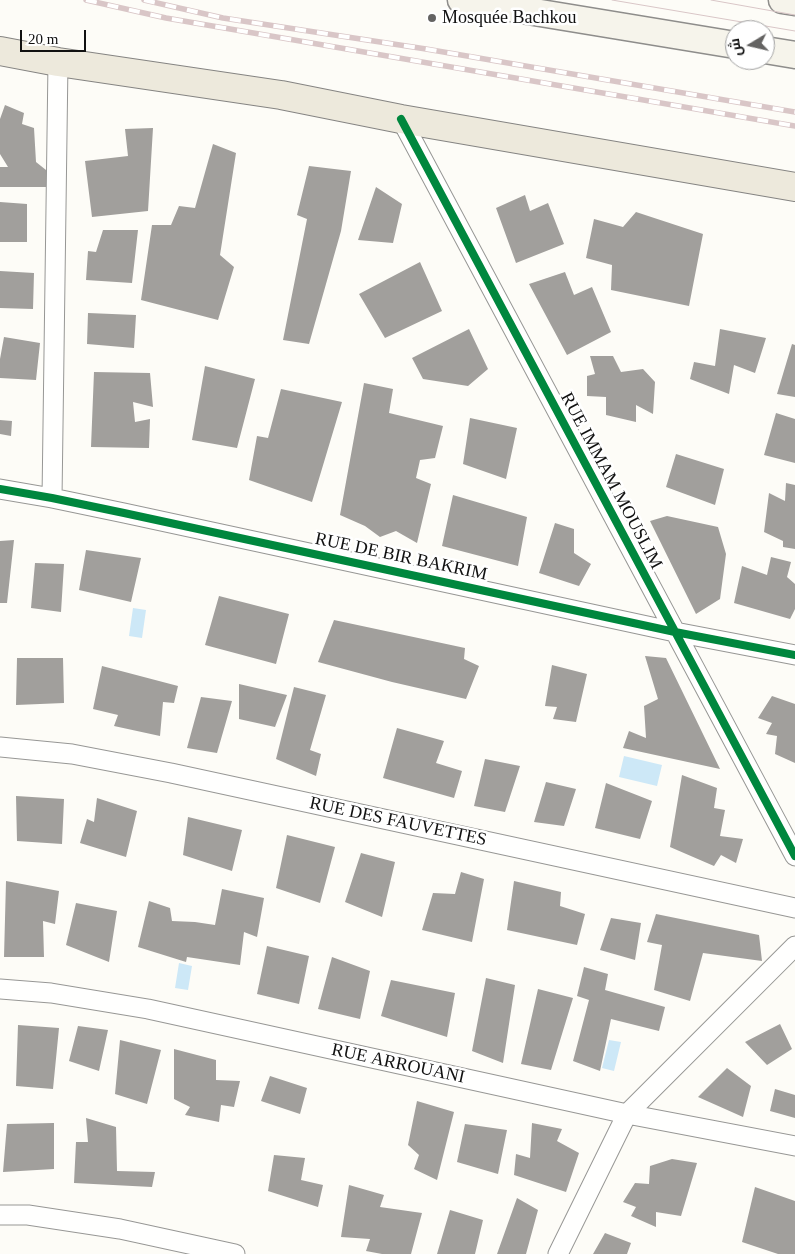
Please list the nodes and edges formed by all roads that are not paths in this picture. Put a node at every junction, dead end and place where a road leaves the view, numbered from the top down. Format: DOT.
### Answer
graph roads {
  1 [pos="462,0"];
  2 [pos="782,0"];
  3 [pos="795,2"];
  4 [pos="725,43"];
  5 [pos="0,51"];
  6 [pos="775,52"];
  7 [pos="795,55"];
  8 [pos="58,62"];
  9 [pos="401,120"];
  10 [pos="795,186"];
  11 [pos="0,489"];
  12 [pos="52,498"];
  13 [pos="675,632"];
  14 [pos="795,655"];
  15 [pos="0,746"];
  16 [pos="795,856"];
  17 [pos="795,908"];
  18 [pos="795,946"];
  19 [pos="0,989"];
  20 [pos="627,1114"];
  21 [pos="795,1146"];
  22 [pos="0,1214"];
  23 [pos="235,1254"];
  24 [pos="558,1254"];
  1 -- 4 [label="main road"];
  2 -- 3 [label="main road"];
  5 -- 8 [label="main road"];
  6 -- 7 [label="main road"];
  8 -- 9 [label="main road"];
  8 -- 12 [label="street"];
  9 -- 10 [label="main road"];
  9 -- 13 [label="street, RUE IMMAM MOUSLIM"];
  11 -- 12 [label="street, RUE DE BIR BAKRIM"];
  12 -- 13 [label="street, RUE DE BIR BAKRIM"];
  13 -- 14 [label="street, RUE DE BIR BAKRIM"];
  13 -- 16 [label="street, RUE IMMAM MOUSLIM"];
  15 -- 17 [label="street, RUE DES FAUVETTES"];
  18 -- 20 [label="street"];
  19 -- 20 [label="street, RUE ARROUANI"];
  20 -- 21 [label="street, RUE ARROUANI"];
  20 -- 24 [label="street"];
  22 -- 23 [label="street"];
}
